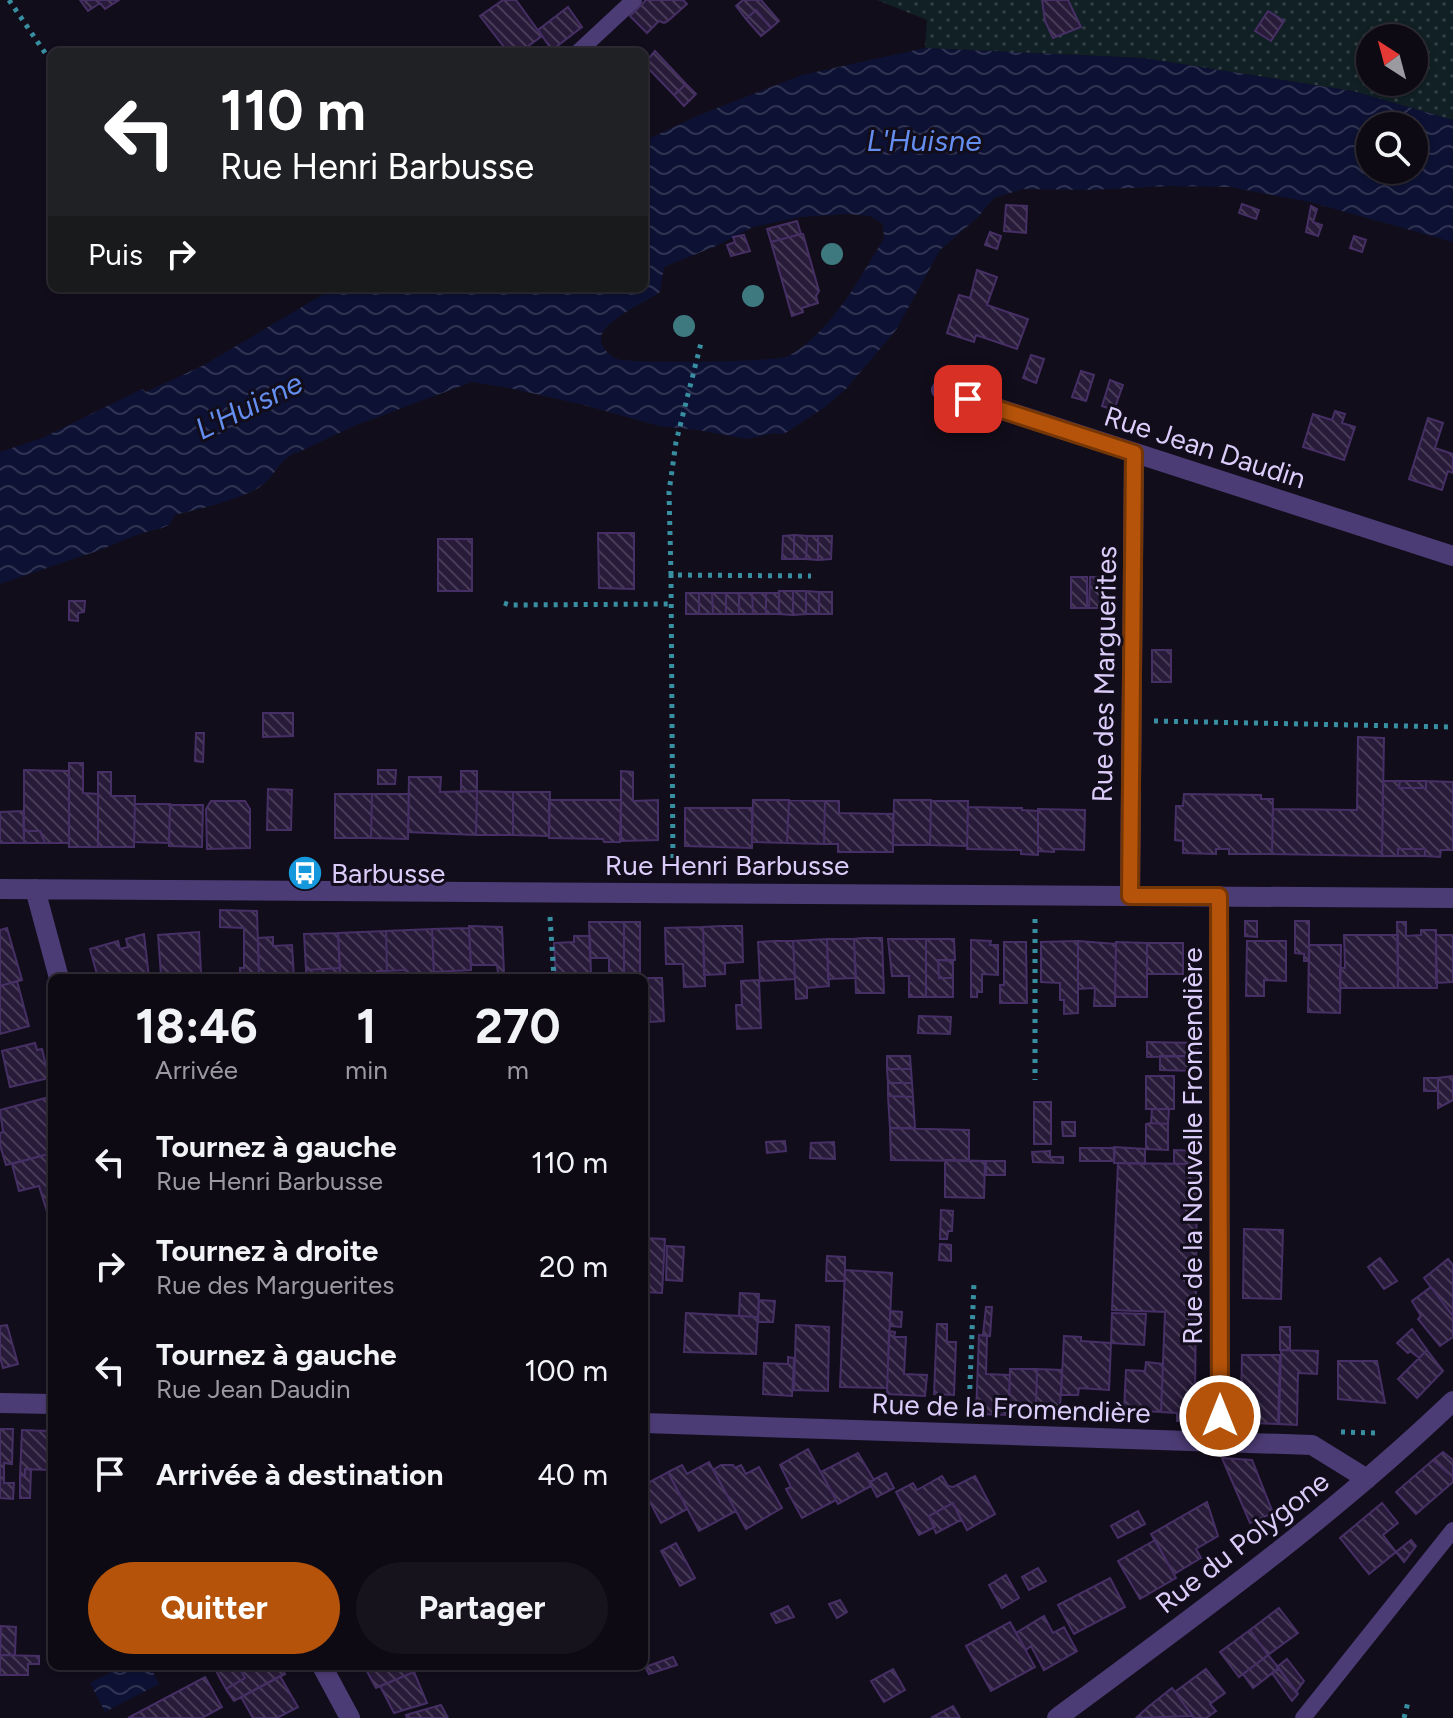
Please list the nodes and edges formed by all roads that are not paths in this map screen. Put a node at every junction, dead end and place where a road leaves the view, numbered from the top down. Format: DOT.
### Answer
graph roads {
  1 [pos="634,0"];
  2 [pos="582,48"];
  3 [pos="941,390"];
  4 [pos="1134,453"];
  5 [pos="1453,556"];
  6 [pos="0,889"];
  7 [pos="35,889"];
  8 [pos="1130,896"];
  9 [pos="1219,896"];
  10 [pos="1453,898"];
  11 [pos="58,974"];
  12 [pos="1453,1401"];
  13 [pos="0,1403"];
  14 [pos="48,1404"];
  15 [pos="648,1423"];
  16 [pos="1220,1444"];
  17 [pos="1367,1479"];
  18 [pos="1453,1530"];
  19 [pos="324,1670"];
  20 [pos="350,1718"];
  21 [pos="1057,1718"];
  22 [pos="1303,1718"];
  1 -- 2 [label="lane"];
  3 -- 4 [label="street, Rue Jean Daudin"];
  4 -- 5 [label="street, Rue Jean Daudin"];
  4 -- 8 [label="street, Rue des Marguerites"];
  6 -- 7 [label="street, Rue Henri Barbusse"];
  7 -- 8 [label="street, Rue Henri Barbusse"];
  7 -- 11 [label="street"];
  8 -- 9 [label="street, Rue Henri Barbusse"];
  9 -- 10 [label="street, Rue Henri Barbusse"];
  9 -- 16 [label="street, Rue de la Nouvelle Fromendière"];
  12 -- 17 [label="street, Rue du Polygone"];
  13 -- 14 [label="street"];
  15 -- 16 [label="street, Rue de la Fromendière"];
  16 -- 17 [label="street, Rue de la Fromendière"];
  17 -- 21 [label="street, Rue du Polygone"];
  18 -- 22 [label="lane"];
  19 -- 20 [label="street"];
}
